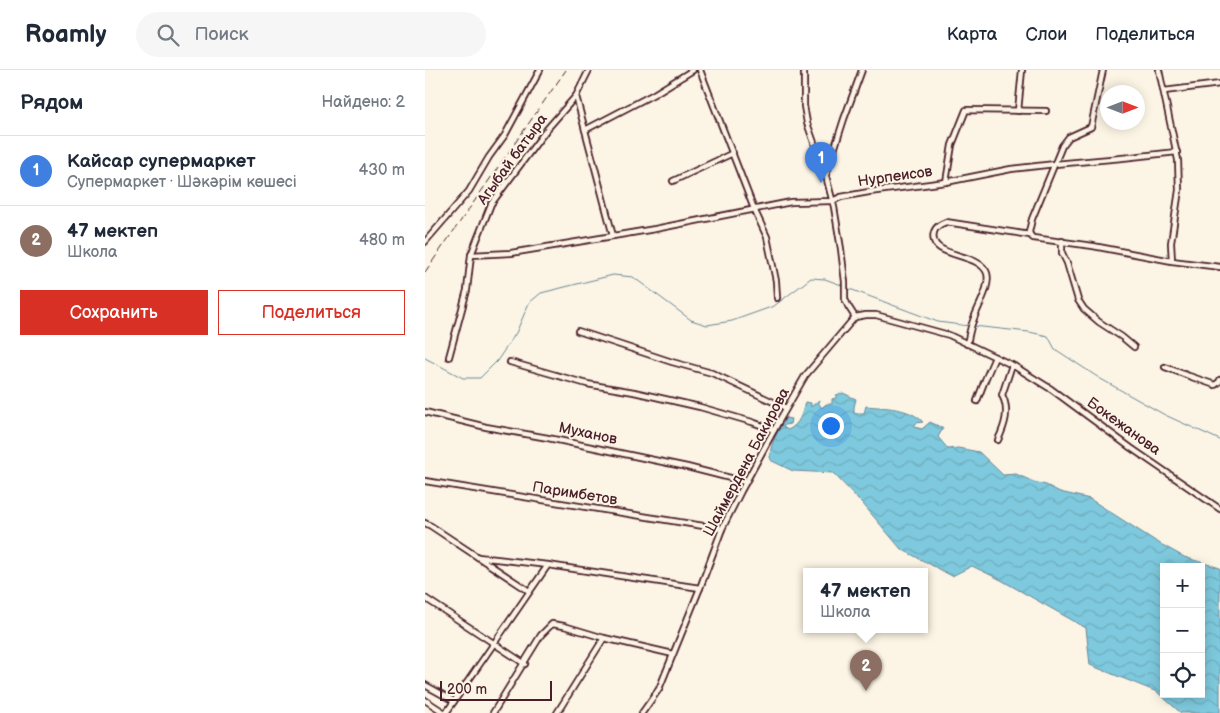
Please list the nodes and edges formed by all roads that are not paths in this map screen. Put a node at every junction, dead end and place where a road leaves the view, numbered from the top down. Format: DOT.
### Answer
graph roads {
  1 [pos="540,70"];
  2 [pos="589,70"];
  3 [pos="693,70"];
  4 [pos="700,70"];
  5 [pos="804,70"];
  6 [pos="862,70"];
  7 [pos="1022,70"];
  8 [pos="1103,70"];
  9 [pos="1159,70"];
  10 [pos="1220,84"];
  11 [pos="1164,91"];
  12 [pos="576,96"];
  13 [pos="1018,111"];
  14 [pos="1046,111"];
  15 [pos="585,130"];
  16 [pos="1177,152"];
  17 [pos="733,153"];
  18 [pos="1055,164"];
  19 [pos="826,176"];
  20 [pos="673,181"];
  21 [pos="946,182"];
  22 [pos="832,201"];
  23 [pos="754,209"];
  24 [pos="613,236"];
  25 [pos="1031,236"];
  26 [pos="1062,241"];
  27 [pos="425,242"];
  28 [pos="471,255"];
  29 [pos="1172,261"];
  30 [pos="1220,267"];
  31 [pos="777,298"];
  32 [pos="855,316"];
  33 [pos="578,331"];
  34 [pos="967,344"];
  35 [pos="1134,347"];
  36 [pos="449,357"];
  37 [pos="995,357"];
  38 [pos="510,362"];
  39 [pos="1012,365"];
  40 [pos="1165,367"];
  41 [pos="1220,380"];
  42 [pos="977,401"];
  43 [pos="787,408"];
  44 [pos="425,412"];
  45 [pos="774,430"];
  46 [pos="998,440"];
  47 [pos="425,481"];
  48 [pos="745,482"];
  49 [pos="1220,509"];
  50 [pos="427,524"];
  51 [pos="722,529"];
  52 [pos="425,531"];
  53 [pos="478,557"];
  54 [pos="548,564"];
  55 [pos="700,588"];
  56 [pos="529,591"];
  57 [pos="425,598"];
  58 [pos="604,638"];
  59 [pos="493,644"];
  60 [pos="673,654"];
  61 [pos="525,664"];
  62 [pos="425,685"];
  63 [pos="425,700"];
  64 [pos="454,701"];
  65 [pos="446,713"];
  66 [pos="493,713"];
  67 [pos="557,713"];
  68 [pos="642,713"];
  1 -- 27 [label="street, Агыбай батыра"];
  2 -- 12 [label="street, Агыбай батыра"];
  3 -- 15 [label="street"];
  4 -- 17 [label="street"];
  5 -- 19 [label="street"];
  6 -- 19 [label="street"];
  7 -- 13 [label="street"];
  8 -- 18 [label="street"];
  9 -- 11 [label="street"];
  10 -- 11 [label="street"];
  11 -- 16 [label="street"];
  12 -- 15 [label="street"];
  12 -- 28 [label="street, Агыбай батыра"];
  13 -- 14 [label="street"];
  13 -- 21 [label="street"];
  15 -- 24 [label="street"];
  16 -- 18 [label="street, Нурпеисов"];
  16 -- 29 [label="street"];
  17 -- 20 [label="street"];
  17 -- 23 [label="street"];
  18 -- 21 [label="street, Нурпеисов"];
  18 -- 25 [label="street"];
  19 -- 22 [label="street"];
  21 -- 22 [label="street, Нурпеисов"];
  22 -- 23 [label="street, Нурпеисов"];
  22 -- 32 [label="street"];
  23 -- 24 [label="street, Нурпеисов"];
  23 -- 31 [label="street"];
  24 -- 28 [label="street, Нурпеисов"];
  25 -- 26 [label="street"];
  25 -- 34 [label="street"];
  26 -- 29 [label="street"];
  26 -- 35 [label="street"];
  28 -- 36 [label="street, Агыбай батыра"];
  29 -- 30 [label="street"];
  32 -- 34 [label="street, Бокежанова"];
  32 -- 43 [label="street, Шаймердена Бакирова"];
  33 -- 43 [label="street"];
  34 -- 37 [label="street, Бокежанова"];
  37 -- 39 [label="street, Бокежанова"];
  37 -- 42 [label="street"];
  38 -- 45 [label="street"];
  39 -- 46 [label="street"];
  39 -- 49 [label="street, Бокежанова"];
  40 -- 41 [label="street"];
  43 -- 45 [label="street, Шаймердена Бакирова"];
  44 -- 48 [label="street, Муханов"];
  45 -- 48 [label="street, Шаймердена Бакирова"];
  47 -- 51 [label="street, Паримбетов"];
  48 -- 51 [label="street, Шаймердена Бакирова"];
  50 -- 52 [label="street"];
  50 -- 53 [label="street"];
  51 -- 55 [label="street, Шаймердена Бакирова"];
  53 -- 54 [label="street"];
  53 -- 56 [label="street"];
  54 -- 55 [label="street"];
  54 -- 56 [label="street"];
  55 -- 60 [label="street, Шаймердена Бакирова"];
  56 -- 59 [label="street"];
  57 -- 59 [label="street"];
  58 -- 60 [label="street"];
  58 -- 61 [label="street"];
  58 -- 67 [label="street"];
  59 -- 61 [label="street"];
  59 -- 64 [label="street"];
  60 -- 68 [label="street, Шаймердена Бакирова"];
  61 -- 66 [label="street"];
  62 -- 64 [label="street"];
  63 -- 65 [label="street"];
  64 -- 65 [label="street"];
}
